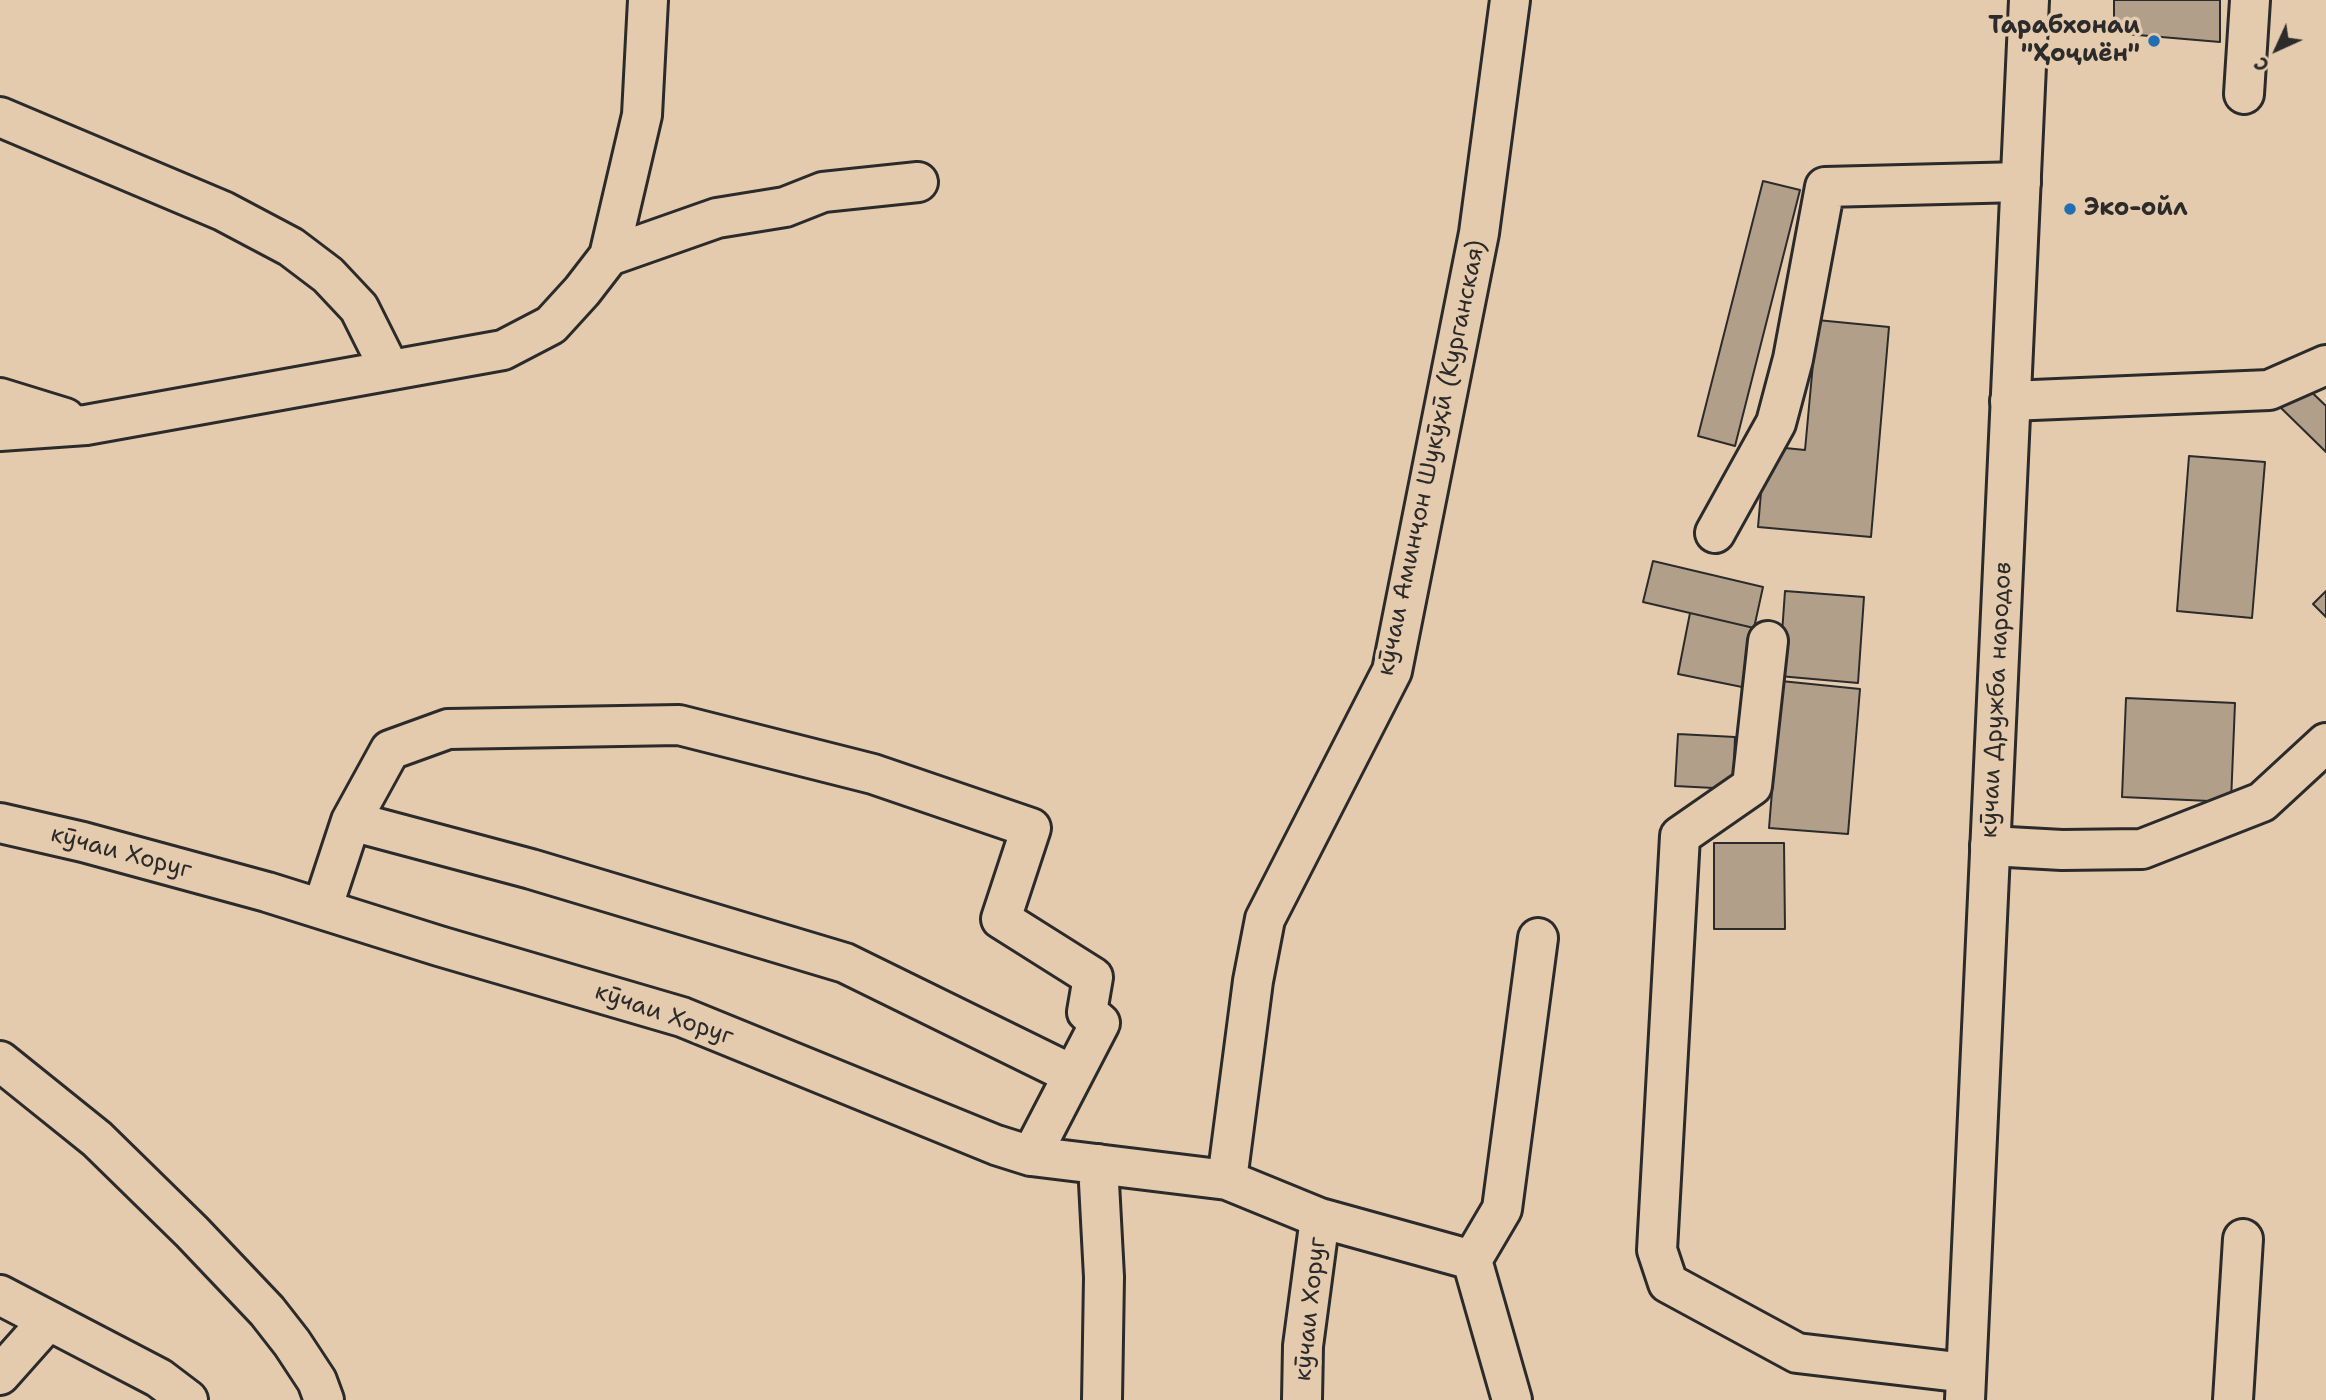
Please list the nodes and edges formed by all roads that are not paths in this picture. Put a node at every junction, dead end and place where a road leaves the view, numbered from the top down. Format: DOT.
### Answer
graph roads {
  1 [pos="648,0"];
  2 [pos="1510,0"];
  3 [pos="2029,0"];
  4 [pos="2250,0"];
  5 [pos="2244,94"];
  6 [pos="0,117"];
  7 [pos="918,182"];
  8 [pos="2021,183"];
  9 [pos="609,256"];
  10 [pos="2326,365"];
  11 [pos="390,370"];
  12 [pos="0,398"];
  13 [pos="2010,401"];
  14 [pos="86,425"];
  15 [pos="0,431"];
  16 [pos="1715,533"];
  17 [pos="1768,641"];
  18 [pos="2326,743"];
  19 [pos="351,821"];
  20 [pos="0,823"];
  21 [pos="1990,846"];
  22 [pos="322,909"];
  23 [pos="1538,937"];
  24 [pos="0,1061"];
  25 [pos="1073,1075"];
  26 [pos="1031,1156"];
  27 [pos="1098,1164"];
  28 [pos="1227,1180"];
  29 [pos="1320,1218"];
  30 [pos="2243,1239"];
  31 [pos="1472,1259"];
  32 [pos="0,1295"];
  33 [pos="48,1321"];
  34 [pos="0,1375"];
  35 [pos="1965,1386"];
  36 [pos="188,1400"];
  37 [pos="324,1400"];
  38 [pos="1102,1400"];
  39 [pos="1301,1400"];
  40 [pos="1512,1400"];
  41 [pos="2233,1400"];
  1 -- 9 [label="street"];
  2 -- 28 [label="street, кӯчаи Аминҷон Шукӯҳӣ (Курганская)"];
  3 -- 8 [label="street, кӯчаи Дружба народов"];
  4 -- 5 [label="street"];
  6 -- 11 [label="street"];
  7 -- 9 [label="street"];
  8 -- 13 [label="street, кӯчаи Дружба народов"];
  8 -- 16 [label="street"];
  9 -- 11 [label="street"];
  10 -- 13 [label="street"];
  11 -- 14 [label="street"];
  12 -- 14 [label="street"];
  13 -- 21 [label="street, кӯчаи Дружба народов"];
  14 -- 15 [label="street"];
  17 -- 35 [label="street"];
  18 -- 21 [label="street"];
  19 -- 22 [label="street"];
  19 -- 25 [label="street"];
  19 -- 25 [label="street"];
  20 -- 22 [label="street, кӯчаи Хоруг"];
  21 -- 35 [label="street, кӯчаи Дружба народов"];
  22 -- 26 [label="street, кӯчаи Хоруг"];
  23 -- 31 [label="street"];
  24 -- 37 [label="street"];
  25 -- 26 [label="street"];
  26 -- 27 [label="street, кӯчаи Хоруг"];
  27 -- 28 [label="street, кӯчаи Хоруг"];
  27 -- 38 [label="street"];
  28 -- 29 [label="street, кӯчаи Хоруг"];
  29 -- 31 [label="street, кӯчаи Хоруг"];
  29 -- 39 [label="street, кӯчаи Хоруг"];
  30 -- 41 [label="street"];
  31 -- 40 [label="street"];
  32 -- 33 [label="street"];
  33 -- 34 [label="street"];
  33 -- 36 [label="street"];
}
